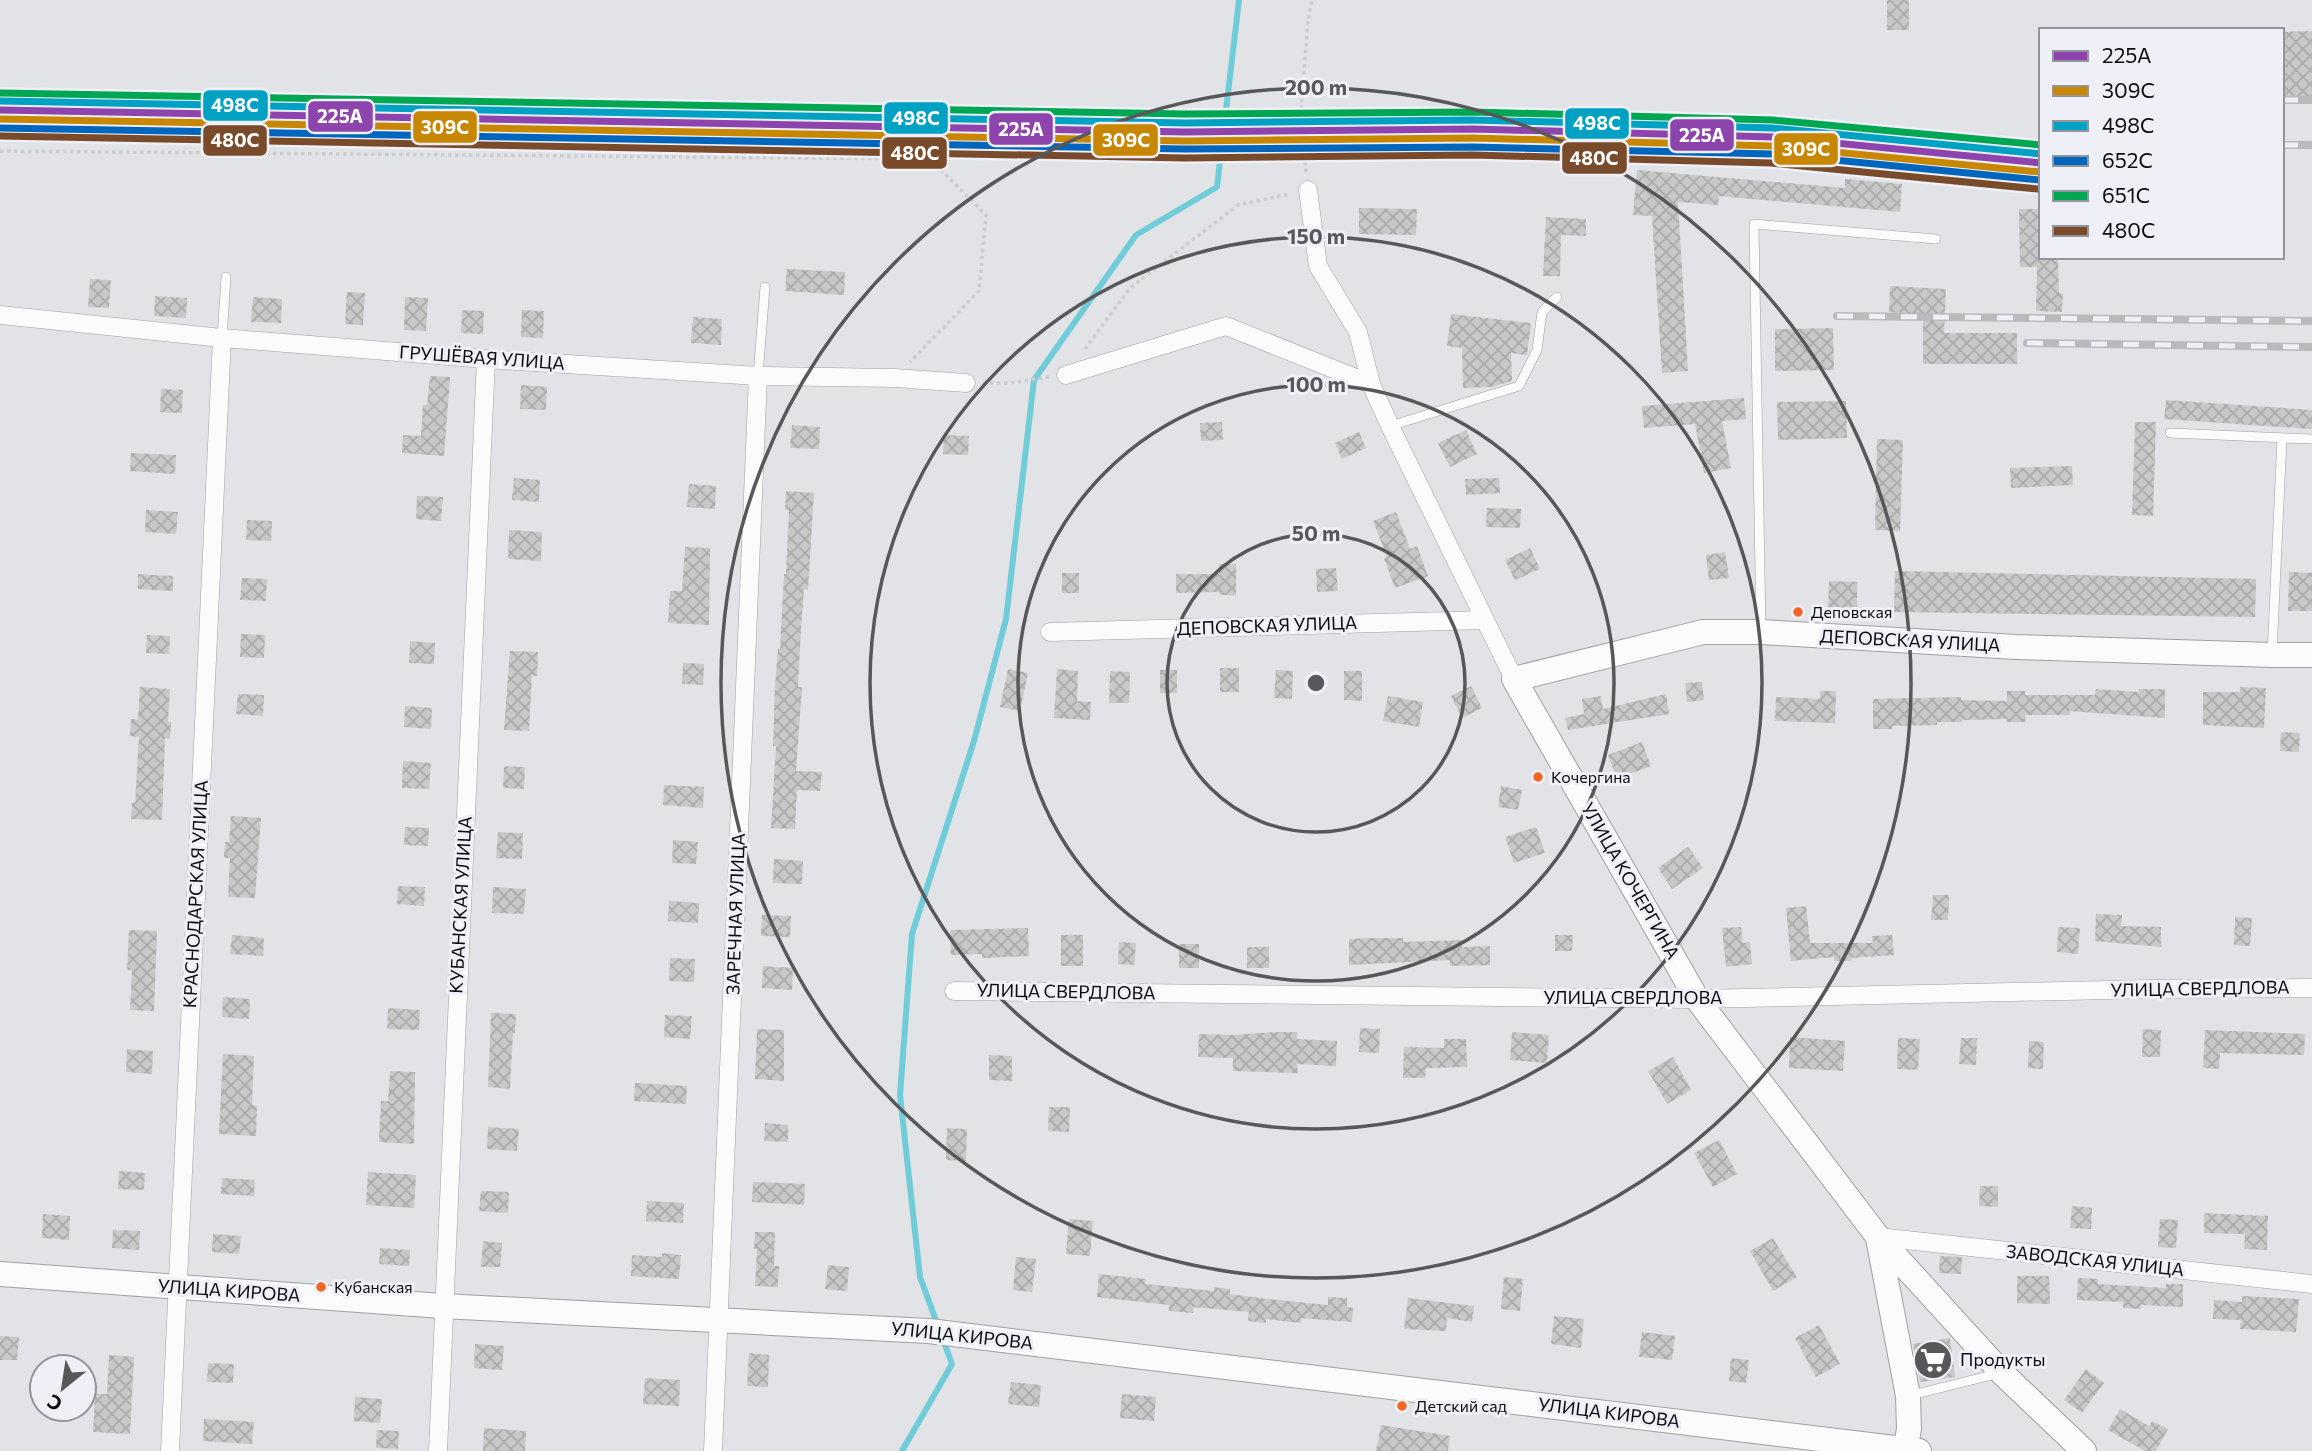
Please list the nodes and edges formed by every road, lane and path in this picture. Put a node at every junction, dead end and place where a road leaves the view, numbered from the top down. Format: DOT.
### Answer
graph roads {
  1 [pos="1312,0"];
  2 [pos="0,151"];
  3 [pos="1308,190"];
  4 [pos="1936,239"];
  5 [pos="226,277"];
  6 [pos="765,287"];
  7 [pos="1557,297"];
  8 [pos="0,315"];
  9 [pos="222,338"];
  10 [pos="486,359"];
  11 [pos="1066,375"];
  12 [pos="758,376"];
  13 [pos="895,378"];
  14 [pos="1042,378"];
  15 [pos="966,383"];
  16 [pos="1371,384"];
  17 [pos="1390,426"];
  18 [pos="2170,433"];
  19 [pos="2282,439"];
  20 [pos="2312,439"];
  21 [pos="1485,620"];
  22 [pos="1050,632"];
  23 [pos="1761,632"];
  24 [pos="2312,654"];
  25 [pos="2272,655"];
  26 [pos="1514,678"];
  27 [pos="2312,988"];
  28 [pos="954,991"];
  29 [pos="1698,999"];
  30 [pos="1878,1237"];
  31 [pos="0,1274"];
  32 [pos="2312,1284"];
  33 [pos="177,1287"];
  34 [pos="442,1306"];
  35 [pos="719,1320"];
  36 [pos="2002,1373"];
  37 [pos="1908,1396"];
  38 [pos="1910,1450"];
  39 [pos="170,1451"];
  40 [pos="438,1451"];
  41 [pos="713,1451"];
  42 [pos="2084,1451"];
  1 -- 3 [label="path"];
  2 -- 13 [label="path"];
  3 -- 11 [label="path"];
  3 -- 16 [label="street, УЛИЦА КОЧЕРГИНА"];
  4 -- 23 [label="lane"];
  5 -- 9 [label="lane"];
  6 -- 12 [label="lane"];
  7 -- 17 [label="lane"];
  8 -- 9 [label="street, ГРУШЁВАЯ УЛИЦА"];
  9 -- 10 [label="street, ГРУШЁВАЯ УЛИЦА"];
  9 -- 33 [label="street, КРАСНОДАРСКАЯ УЛИЦА"];
  10 -- 12 [label="street, ГРУШЁВАЯ УЛИЦА"];
  10 -- 34 [label="street, КУБАНСКАЯ УЛИЦА"];
  11 -- 16 [label="street"];
  12 -- 13 [label="street, ГРУШЁВАЯ УЛИЦА"];
  12 -- 35 [label="street, ЗАРЕЧНАЯ УЛИЦА"];
  13 -- 15 [label="street, ГРУШЁВАЯ УЛИЦА"];
  14 -- 15 [label="path"];
  16 -- 17 [label="street, УЛИЦА КОЧЕРГИНА"];
  17 -- 21 [label="street, УЛИЦА КОЧЕРГИНА"];
  18 -- 19 [label="lane"];
  19 -- 20 [label="lane"];
  19 -- 25 [label="lane"];
  21 -- 22 [label="street, ДЕПОВСКАЯ УЛИЦА"];
  21 -- 26 [label="street, УЛИЦА КОЧЕРГИНА"];
  23 -- 25 [label="street, ДЕПОВСКАЯ УЛИЦА"];
  23 -- 26 [label="street, ДЕПОВСКАЯ УЛИЦА"];
  24 -- 25 [label="street, ДЕПОВСКАЯ УЛИЦА"];
  26 -- 29 [label="street, УЛИЦА КОЧЕРГИНА"];
  27 -- 29 [label="street, УЛИЦА СВЕРДЛОВА"];
  28 -- 29 [label="street, УЛИЦА СВЕРДЛОВА"];
  29 -- 30 [label="street, УЛИЦА КОЧЕРГИНА"];
  30 -- 32 [label="street, ЗАВОДСКАЯ УЛИЦА"];
  30 -- 36 [label="street, УЛИЦА КОЧЕРГИНА"];
  30 -- 37 [label="street, УЛИЦА КОЧЕРГИНА"];
  31 -- 33 [label="street, УЛИЦА КИРОВА"];
  33 -- 34 [label="street, УЛИЦА КИРОВА"];
  33 -- 39 [label="street, КРАСНОДАРСКАЯ УЛИЦА"];
  34 -- 35 [label="street, УЛИЦА КИРОВА"];
  34 -- 40 [label="street, КУБАНСКАЯ УЛИЦА"];
  35 -- 38 [label="street, УЛИЦА КИРОВА"];
  35 -- 41 [label="street, ЗАРЕЧНАЯ УЛИЦА"];
  36 -- 37 [label="lane"];
  36 -- 42 [label="street, УЛИЦА КОЧЕРГИНА"];
  37 -- 38 [label="street, УЛИЦА КОЧЕРГИНА"];
}
